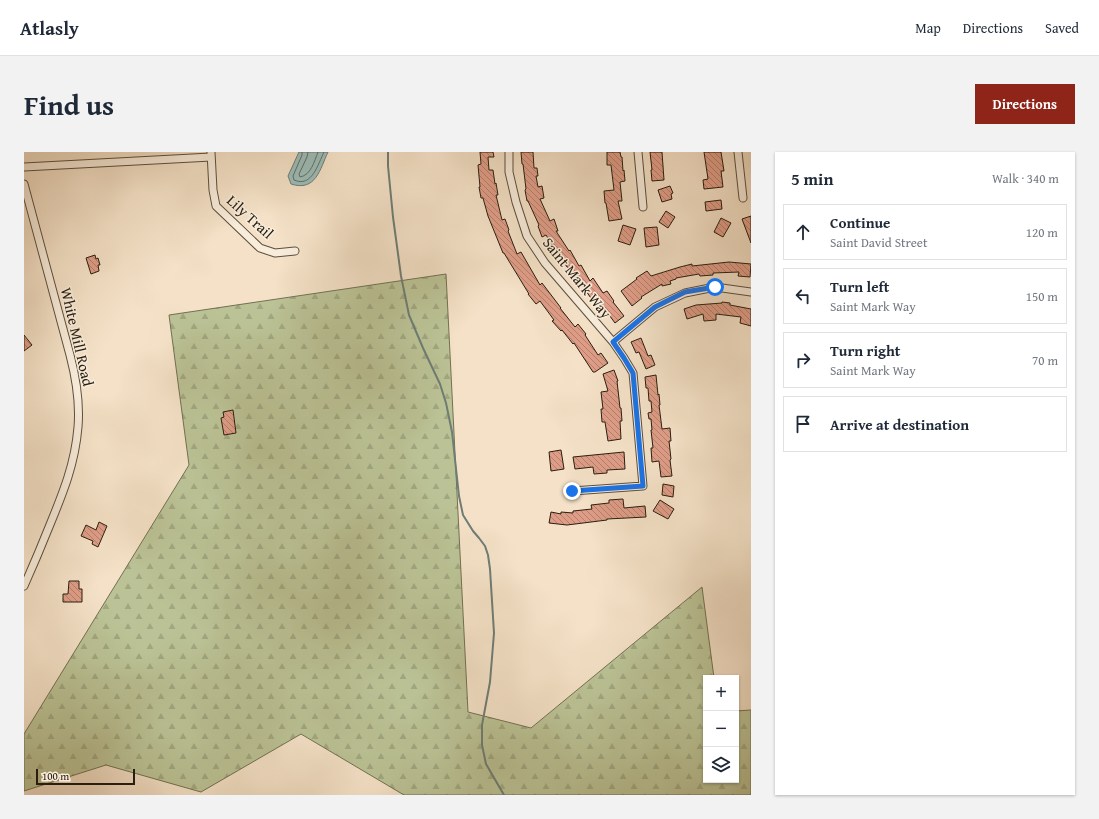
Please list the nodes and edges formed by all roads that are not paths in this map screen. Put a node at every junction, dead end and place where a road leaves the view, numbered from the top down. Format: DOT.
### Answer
graph roads {
  1 [pos="509,152"];
  2 [pos="638,152"];
  3 [pos="738,152"];
  4 [pos="211,154"];
  5 [pos="24,167"];
  6 [pos="24,184"];
  7 [pos="743,198"];
  8 [pos="643,207"];
  9 [pos="295,251"];
  10 [pos="751,292"];
  11 [pos="613,342"];
  12 [pos="572,491"];
  13 [pos="24,586"];
  1 -- 11 [label="street, Saint Mark Way"];
  2 -- 8 [label="street"];
  3 -- 7 [label="street"];
  4 -- 5 [label="street"];
  4 -- 9 [label="street, Lily Trail"];
  6 -- 13 [label="street, White Mill Road"];
  10 -- 11 [label="street"];
  11 -- 12 [label="street, Saint Mark Way"];
}
